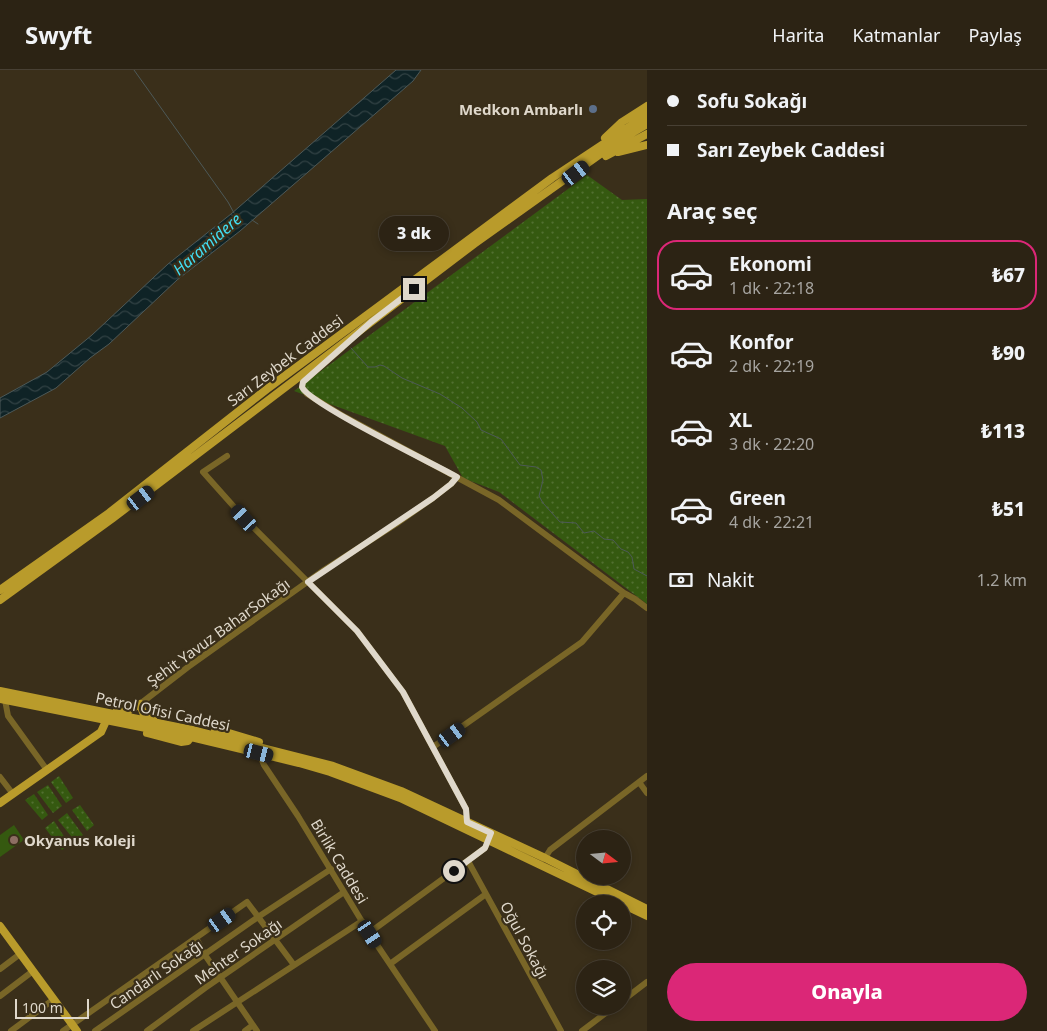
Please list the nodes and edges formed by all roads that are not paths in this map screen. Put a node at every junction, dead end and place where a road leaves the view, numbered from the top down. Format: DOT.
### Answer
graph roads {
  1 [pos="647,106"];
  2 [pos="647,115"];
  3 [pos="647,124"];
  4 [pos="647,134"];
  5 [pos="647,145"];
  6 [pos="589,153"];
  7 [pos="609,154"];
  8 [pos="576,173"];
  9 [pos="371,322"];
  10 [pos="227,456"];
  11 [pos="457,477"];
  12 [pos="308,582"];
  13 [pos="0,590"];
  14 [pos="624,593"];
  15 [pos="0,600"];
  16 [pos="647,608"];
  17 [pos="0,691"];
  18 [pos="140,704"];
  19 [pos="3,705"];
  20 [pos="81,708"];
  21 [pos="106,721"];
  22 [pos="192,734"];
  23 [pos="212,739"];
  24 [pos="433,748"];
  25 [pos="259,753"];
  26 [pos="47,770"];
  27 [pos="647,776"];
  28 [pos="0,777"];
  29 [pos="639,782"];
  30 [pos="647,793"];
  31 [pos="13,794"];
  32 [pos="0,803"];
  33 [pos="467,822"];
  34 [pos="490,836"];
  35 [pos="545,858"];
  36 [pos="468,861"];
  37 [pos="331,869"];
  38 [pos="344,892"];
  39 [pos="486,894"];
  40 [pos="647,909"];
  41 [pos="647,916"];
  42 [pos="258,917"];
  43 [pos="362,921"];
  44 [pos="1,928"];
  45 [pos="370,934"];
  46 [pos="196,938"];
  47 [pos="276,940"];
  48 [pos="20,954"];
  49 [pos="205,955"];
  50 [pos="390,964"];
  51 [pos="294,965"];
  52 [pos="0,969"];
  53 [pos="33,971"];
  54 [pos="222,978"];
  55 [pos="647,982"];
  56 [pos="631,994"];
  57 [pos="0,996"];
  58 [pos="54,999"];
  59 [pos="237,1001"];
  60 [pos="603,1015"];
  61 [pos="74,1028"];
  62 [pos="255,1028"];
  63 [pos="11,1031"];
  64 [pos="64,1031"];
  65 [pos="96,1031"];
  66 [pos="147,1031"];
  67 [pos="193,1031"];
  68 [pos="245,1031"];
  69 [pos="435,1031"];
  70 [pos="560,1031"];
  71 [pos="582,1031"];
  1 -- 6 [label="main road"];
  2 -- 6 [label="main road"];
  3 -- 8 [label="main road"];
  4 -- 7 [label="main road"];
  5 -- 7 [label="main road"];
  6 -- 13 [label="main road, Sarı Zeybek Caddesi"];
  7 -- 8 [label="main road"];
  8 -- 9 [label="main road, Sarı Zeybek Caddesi"];
  9 -- 11 [label="street"];
  9 -- 15 [label="main road, Sarı Zeybek Caddesi"];
  10 -- 12 [label="street"];
  11 -- 12 [label="street, Şehit Yavuz BaharSokağı"];
  11 -- 14 [label="street"];
  12 -- 18 [label="street, Şehit Yavuz BaharSokağı"];
  12 -- 24 [label="street"];
  14 -- 16 [label="street"];
  14 -- 24 [label="street"];
  17 -- 20 [label="main road, Petrol Ofisi Caddesi"];
  18 -- 20 [label="main road"];
  18 -- 22 [label="main road"];
  19 -- 21 [label="main road, Petrol Ofisi Caddesi"];
  19 -- 26 [label="street"];
  20 -- 22 [label="main road, Petrol Ofisi Caddesi"];
  21 -- 22 [label="main road, Petrol Ofisi Caddesi"];
  21 -- 26 [label="main road"];
  22 -- 23 [label="main road, Petrol Ofisi Caddesi"];
  23 -- 25 [label="main road, Petrol Ofisi Caddesi"];
  23 -- 33 [label="main road, Petrol Ofisi Caddesi"];
  24 -- 33 [label="street"];
  25 -- 34 [label="main road, Petrol Ofisi Caddesi"];
  25 -- 37 [label="street, Birlik Caddesi"];
  26 -- 31 [label="main road"];
  27 -- 29 [label="street"];
  28 -- 31 [label="street"];
  29 -- 30 [label="street"];
  29 -- 35 [label="street"];
  31 -- 32 [label="main road"];
  33 -- 34 [label="main road, Petrol Ofisi Caddesi"];
  34 -- 35 [label="main road, Petrol Ofisi Caddesi"];
  34 -- 36 [label="street"];
  34 -- 41 [label="main road, Petrol Ofisi Caddesi"];
  35 -- 40 [label="main road, Petrol Ofisi Caddesi"];
  36 -- 39 [label="street, Oğul Sokağı"];
  36 -- 45 [label="street"];
  37 -- 38 [label="street, Birlik Caddesi"];
  37 -- 42 [label="street, Candarlı Sokağı"];
  38 -- 43 [label="street, Birlik Caddesi"];
  38 -- 47 [label="street, Mehter Sokağı"];
  39 -- 50 [label="street"];
  39 -- 70 [label="street, Oğul Sokağı"];
  42 -- 46 [label="street"];
  42 -- 47 [label="street"];
  42 -- 49 [label="street, Candarlı Sokağı"];
  43 -- 45 [label="street, Birlik Caddesi"];
  43 -- 51 [label="street"];
  44 -- 48 [label="main road"];
  45 -- 50 [label="street, Birlik Caddesi"];
  46 -- 49 [label="street"];
  46 -- 61 [label="street"];
  47 -- 51 [label="street"];
  47 -- 54 [label="street, Mehter Sokağı"];
  48 -- 52 [label="street"];
  48 -- 53 [label="main road"];
  49 -- 54 [label="street"];
  49 -- 65 [label="street, Candarlı Sokağı"];
  50 -- 69 [label="street, Birlik Caddesi"];
  51 -- 59 [label="street"];
  53 -- 57 [label="street"];
  53 -- 58 [label="main road"];
  54 -- 59 [label="street"];
  54 -- 66 [label="street, Mehter Sokağı"];
  55 -- 56 [label="street"];
  58 -- 61 [label="main road"];
  58 -- 63 [label="street"];
  59 -- 62 [label="street"];
  59 -- 67 [label="street"];
  60 -- 71 [label="street"];
  61 -- 64 [label="street"];
  62 -- 68 [label="street"];
}
